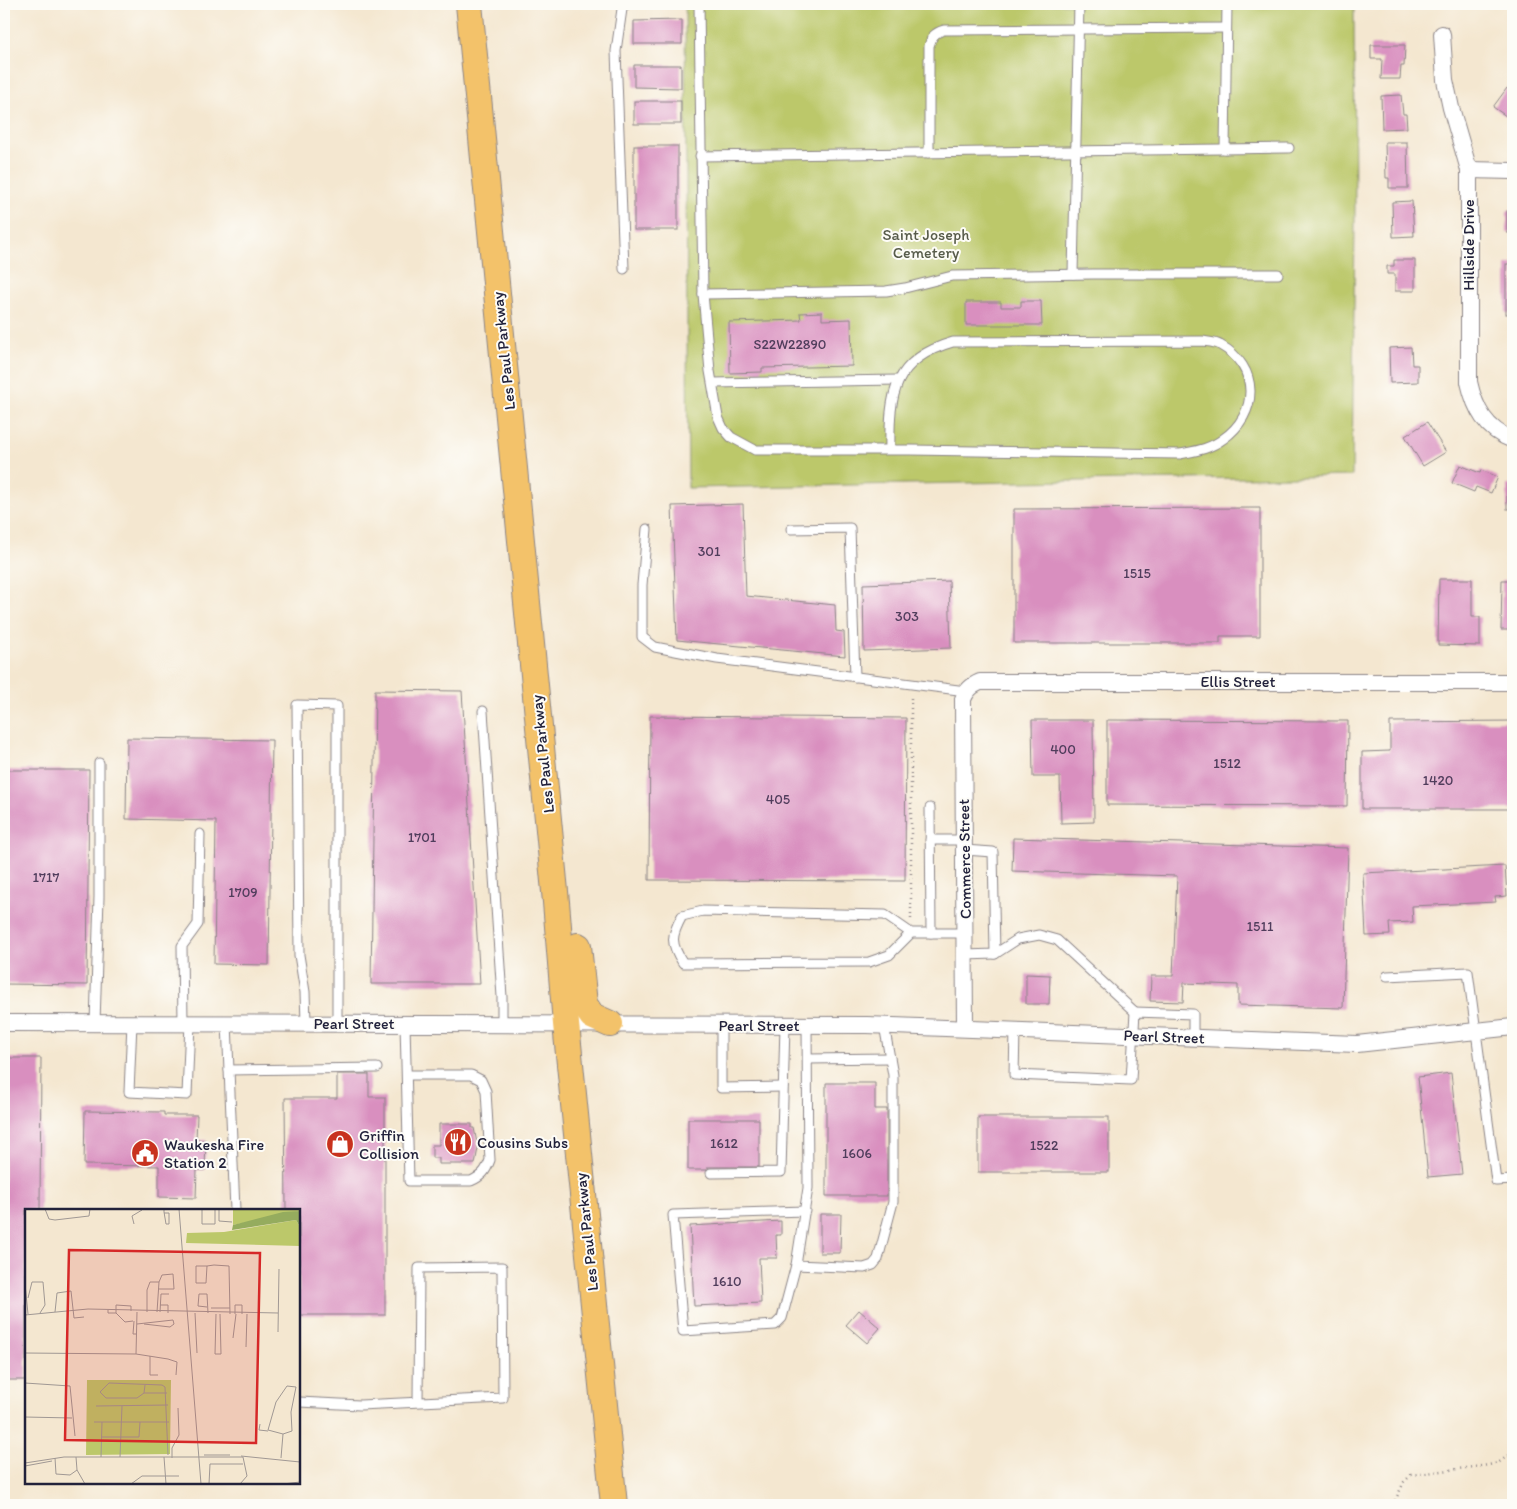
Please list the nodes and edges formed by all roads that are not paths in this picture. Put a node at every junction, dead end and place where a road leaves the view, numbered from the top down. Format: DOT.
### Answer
graph roads {
  1 [pos="469,4"];
  2 [pos="626,4"];
  3 [pos="699,4"];
  4 [pos="1080,4"];
  5 [pos="1227,4"];
  6 [pos="1226,28"];
  7 [pos="1079,29"];
  8 [pos="1442,34"];
  9 [pos="1289,148"];
  10 [pos="1224,149"];
  11 [pos="1077,152"];
  12 [pos="929,153"];
  13 [pos="700,156"];
  14 [pos="1469,170"];
  15 [pos="1513,171"];
  16 [pos="624,269"];
  17 [pos="1073,274"];
  18 [pos="1278,274"];
  19 [pos="704,294"];
  20 [pos="899,380"];
  21 [pos="713,383"];
  22 [pos="1513,440"];
  23 [pos="890,450"];
  24 [pos="791,529"];
  25 [pos="647,530"];
  26 [pos="855,676"];
  27 [pos="1513,682"];
  28 [pos="966,691"];
  29 [pos="483,711"];
  30 [pos="542,759"];
  31 [pos="99,763"];
  32 [pos="930,808"];
  33 [pos="200,834"];
  34 [pos="930,840"];
  35 [pos="964,845"];
  36 [pos="911,933"];
  37 [pos="931,933"];
  38 [pos="965,933"];
  39 [pos="966,954"];
  40 [pos="995,954"];
  41 [pos="1387,976"];
  42 [pos="1136,1012"];
  43 [pos="4,1023"];
  44 [pos="95,1023"];
  45 [pos="132,1023"];
  46 [pos="186,1023"];
  47 [pos="228,1023"];
  48 [pos="306,1023"];
  49 [pos="337,1023"];
  50 [pos="405,1024"];
  51 [pos="502,1024"];
  52 [pos="566,1024"];
  53 [pos="610,1024"];
  54 [pos="721,1024"];
  55 [pos="807,1024"];
  56 [pos="785,1025"];
  57 [pos="884,1025"];
  58 [pos="1513,1027"];
  59 [pos="965,1028"];
  60 [pos="1015,1031"];
  61 [pos="1475,1031"];
  62 [pos="1134,1035"];
  63 [pos="1193,1037"];
  64 [pos="890,1058"];
  65 [pos="808,1059"];
  66 [pos="377,1068"];
  67 [pos="230,1070"];
  68 [pos="407,1075"];
  69 [pos="783,1087"];
  70 [pos="712,1173"];
  71 [pos="1513,1180"];
  72 [pos="235,1209"];
  73 [pos="804,1211"];
  74 [pos="796,1265"];
  75 [pos="300,1402"];
  76 [pos="418,1402"];
  77 [pos="614,1505"];
  1 -- 30 [label="main road, Les Paul Parkway"];
  2 -- 16 [label="lane"];
  3 -- 13 [label="lane"];
  4 -- 7 [label="lane"];
  5 -- 6 [label="lane"];
  6 -- 7 [label="lane"];
  6 -- 10 [label="lane"];
  7 -- 11 [label="lane"];
  7 -- 12 [label="lane"];
  8 -- 14 [label="street, Hillside Drive"];
  9 -- 10 [label="lane"];
  10 -- 11 [label="lane"];
  11 -- 12 [label="lane"];
  11 -- 17 [label="lane"];
  12 -- 13 [label="lane"];
  13 -- 19 [label="lane"];
  14 -- 15 [label="street"];
  14 -- 22 [label="street, Hillside Drive"];
  17 -- 18 [label="lane"];
  17 -- 19 [label="lane"];
  19 -- 21 [label="lane"];
  20 -- 21 [label="lane"];
  20 -- 23 [label="lane"];
  20 -- 23 [label="lane"];
  21 -- 23 [label="lane"];
  24 -- 26 [label="lane"];
  25 -- 26 [label="lane"];
  26 -- 28 [label="lane"];
  27 -- 28 [label="street, Ellis Street"];
  28 -- 35 [label="street, Commerce Street"];
  29 -- 51 [label="lane"];
  30 -- 52 [label="main road, Les Paul Parkway"];
  30 -- 53 [label="main road"];
  31 -- 44 [label="lane"];
  32 -- 34 [label="lane"];
  33 -- 46 [label="lane"];
  34 -- 35 [label="lane"];
  34 -- 37 [label="lane"];
  35 -- 38 [label="street, Commerce Street"];
  35 -- 40 [label="lane"];
  36 -- 36 [label="lane"];
  36 -- 37 [label="lane"];
  37 -- 38 [label="lane"];
  38 -- 39 [label="street, Commerce Street"];
  39 -- 40 [label="lane"];
  39 -- 59 [label="street, Commerce Street"];
  40 -- 42 [label="lane"];
  41 -- 61 [label="lane"];
  42 -- 62 [label="lane"];
  42 -- 63 [label="lane"];
  43 -- 44 [label="street, Pearl Street"];
  44 -- 45 [label="street, Pearl Street"];
  45 -- 46 [label="street, Pearl Street"];
  45 -- 46 [label="lane"];
  46 -- 47 [label="street, Pearl Street"];
  47 -- 48 [label="street, Pearl Street"];
  47 -- 67 [label="lane"];
  48 -- 49 [label="street, Pearl Street"];
  48 -- 49 [label="lane"];
  49 -- 50 [label="street, Pearl Street"];
  50 -- 51 [label="street, Pearl Street"];
  50 -- 68 [label="lane"];
  51 -- 52 [label="street, Pearl Street"];
  52 -- 53 [label="street, Pearl Street"];
  52 -- 77 [label="main road, Les Paul Parkway"];
  53 -- 54 [label="street, Pearl Street"];
  54 -- 56 [label="street, Pearl Street"];
  54 -- 69 [label="lane"];
  55 -- 56 [label="street, Pearl Street"];
  55 -- 57 [label="street, Pearl Street"];
  55 -- 65 [label="lane"];
  56 -- 69 [label="lane"];
  57 -- 59 [label="street, Pearl Street"];
  57 -- 64 [label="lane"];
  58 -- 61 [label="street, Pearl Street"];
  59 -- 60 [label="street, Pearl Street"];
  60 -- 62 [label="street, Pearl Street"];
  60 -- 62 [label="lane"];
  61 -- 63 [label="street, Pearl Street"];
  61 -- 71 [label="lane"];
  62 -- 63 [label="street, Pearl Street"];
  64 -- 65 [label="lane"];
  64 -- 74 [label="lane"];
  65 -- 73 [label="lane"];
  66 -- 67 [label="lane"];
  67 -- 72 [label="lane"];
  68 -- 68 [label="lane"];
  69 -- 70 [label="lane"];
  73 -- 74 [label="lane"];
  73 -- 74 [label="lane"];
  75 -- 76 [label="lane"];
  76 -- 76 [label="lane"];
}
